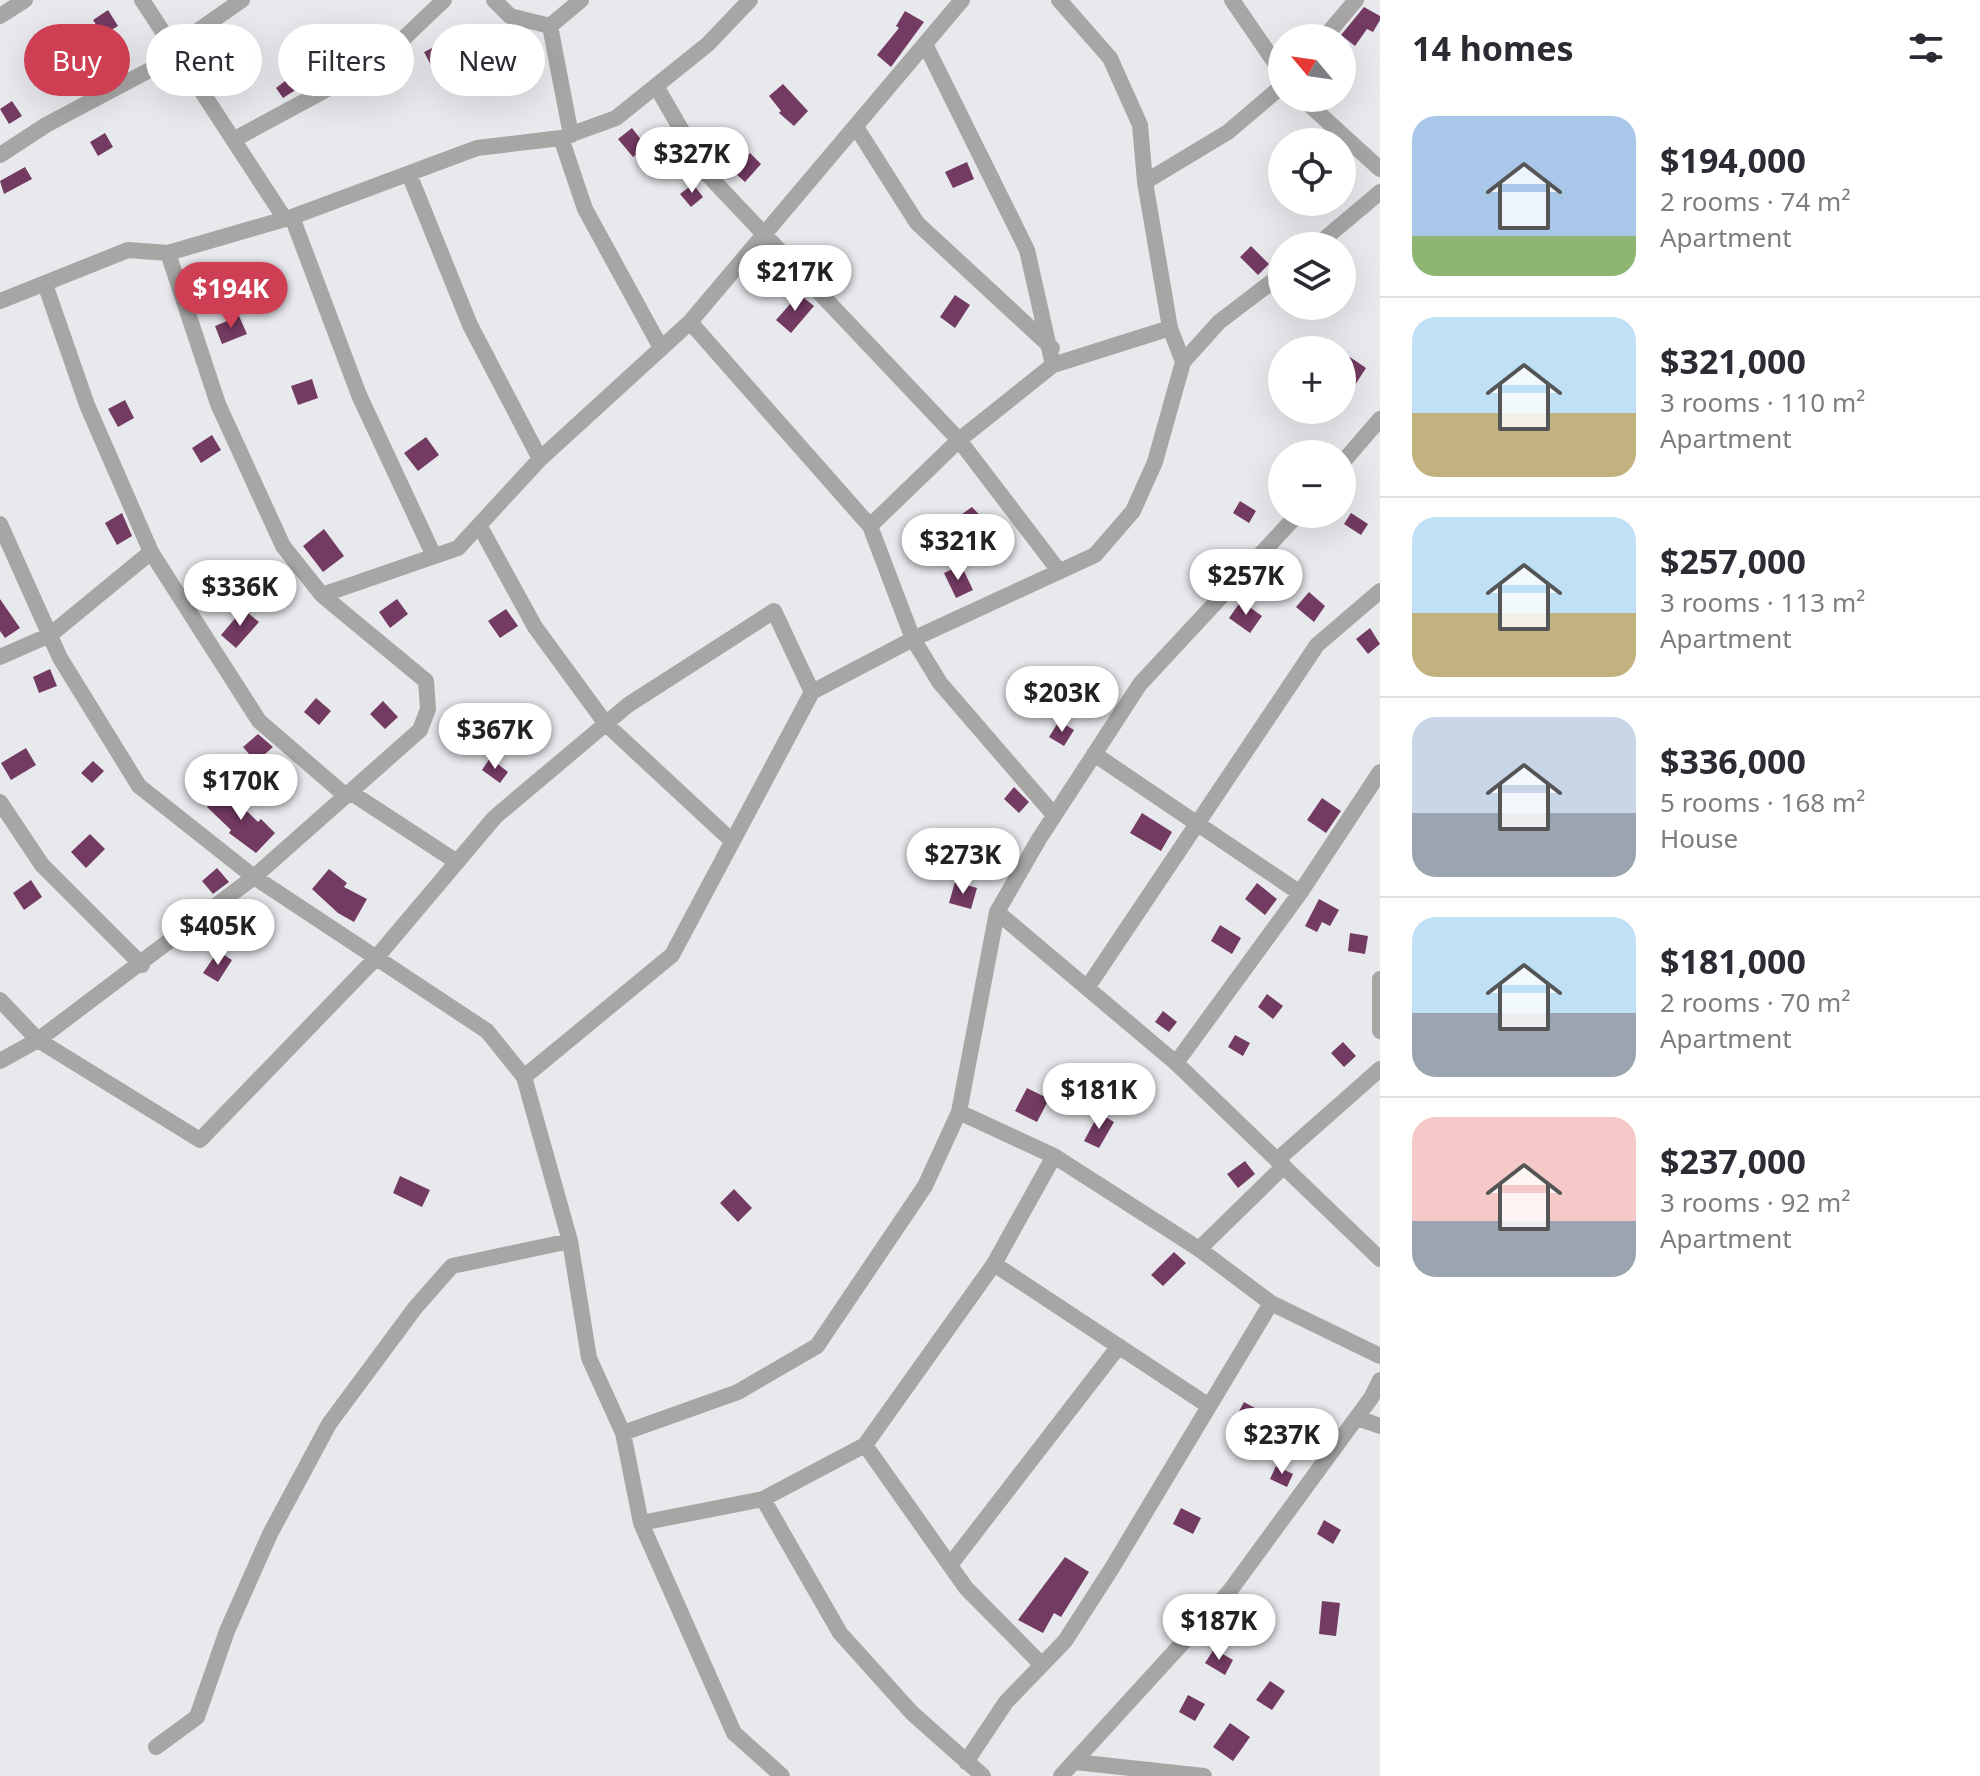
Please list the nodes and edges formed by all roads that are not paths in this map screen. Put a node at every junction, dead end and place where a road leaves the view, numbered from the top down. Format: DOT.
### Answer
graph roads {
  1 [pos="25,0"];
  2 [pos="142,0"];
  3 [pos="242,0"];
  4 [pos="444,0"];
  5 [pos="494,0"];
  6 [pos="581,0"];
  7 [pos="750,0"];
  8 [pos="962,0"];
  9 [pos="1059,0"];
  10 [pos="1232,0"];
  11 [pos="1356,0"];
  12 [pos="0,16"];
  13 [pos="158,24"];
  14 [pos="212,24"];
  15 [pos="1336,24"];
  16 [pos="550,26"];
  17 [pos="925,44"];
  18 [pos="1268,53"];
  19 [pos="146,69"];
  20 [pos="656,86"];
  21 [pos="204,96"];
  22 [pos="1268,98"];
  23 [pos="1317,112"];
  24 [pos="856,127"];
  25 [pos="566,136"];
  26 [pos="233,140"];
  27 [pos="0,155"];
  28 [pos="1380,169"];
  29 [pos="409,174"];
  30 [pos="1145,182"];
  31 [pos="1380,192"];
  32 [pos="288,218"];
  33 [pos="1333,232"];
  34 [pos="765,234"];
  35 [pos="168,253"];
  36 [pos="45,284"];
  37 [pos="1268,285"];
  38 [pos="0,301"];
  39 [pos="690,322"];
  40 [pos="1170,328"];
  41 [pos="661,348"];
  42 [pos="1053,356"];
  43 [pos="1183,362"];
  44 [pos="1380,419"];
  45 [pos="959,440"];
  46 [pos="1356,447"];
  47 [pos="540,459"];
  48 [pos="0,524"];
  49 [pos="479,525"];
  50 [pos="870,526"];
  51 [pos="1285,528"];
  52 [pos="151,552"];
  53 [pos="434,556"];
  54 [pos="1059,571"];
  55 [pos="1380,591"];
  56 [pos="322,595"];
  57 [pos="50,635"];
  58 [pos="913,639"];
  59 [pos="0,657"];
  60 [pos="812,692"];
  61 [pos="606,724"];
  62 [pos="1094,754"];
  63 [pos="1380,772"];
  64 [pos="348,794"];
  65 [pos="0,802"];
  66 [pos="1054,815"];
  67 [pos="1198,824"];
  68 [pos="732,841"];
  69 [pos="457,862"];
  70 [pos="254,877"];
  71 [pos="1300,893"];
  72 [pos="997,912"];
  73 [pos="376,958"];
  74 [pos="142,965"];
  75 [pos="1380,979"];
  76 [pos="1087,988"];
  77 [pos="0,1000"];
  78 [pos="1380,1031"];
  79 [pos="38,1040"];
  80 [pos="0,1061"];
  81 [pos="1176,1063"];
  82 [pos="1380,1069"];
  83 [pos="524,1077"];
  84 [pos="959,1112"];
  85 [pos="1054,1156"];
  86 [pos="1281,1163"];
  87 [pos="570,1241"];
  88 [pos="1199,1249"];
  89 [pos="1380,1259"];
  90 [pos="994,1264"];
  91 [pos="1271,1303"];
  92 [pos="1119,1346"];
  93 [pos="1380,1356"];
  94 [pos="1380,1380"];
  95 [pos="1209,1406"];
  96 [pos="1357,1418"];
  97 [pos="1380,1426"];
  98 [pos="623,1433"];
  99 [pos="865,1445"];
  100 [pos="763,1499"];
  101 [pos="641,1523"];
  102 [pos="950,1565"];
  103 [pos="1041,1664"];
  104 [pos="156,1747"];
  105 [pos="966,1762"];
  106 [pos="1075,1762"];
  107 [pos="782,1776"];
  108 [pos="983,1776"];
  109 [pos="1061,1776"];
  110 [pos="1204,1776"];
  1 -- 12 [label="street"];
  2 -- 13 [label="street"];
  3 -- 14 [label="street"];
  4 -- 26 [label="street"];
  5 -- 16 [label="street"];
  6 -- 16 [label="street"];
  7 -- 20 [label="street"];
  8 -- 17 [label="street"];
  9 -- 30 [label="street"];
  10 -- 18 [label="street"];
  11 -- 15 [label="street"];
  16 -- 25 [label="street"];
  17 -- 24 [label="street"];
  17 -- 42 [label="street"];
  19 -- 27 [label="street"];
  20 -- 25 [label="street"];
  20 -- 34 [label="street"];
  21 -- 26 [label="street"];
  22 -- 30 [label="street"];
  23 -- 28 [label="street"];
  24 -- 34 [label="street"];
  24 -- 42 [label="street"];
  25 -- 29 [label="street"];
  25 -- 41 [label="street"];
  26 -- 32 [label="street"];
  29 -- 32 [label="street"];
  29 -- 47 [label="street"];
  30 -- 40 [label="street"];
  31 -- 33 [label="street"];
  32 -- 35 [label="street"];
  32 -- 53 [label="street"];
  34 -- 39 [label="street"];
  34 -- 45 [label="street"];
  35 -- 36 [label="street"];
  35 -- 56 [label="street"];
  36 -- 38 [label="street"];
  36 -- 52 [label="street"];
  37 -- 43 [label="street"];
  39 -- 41 [label="street"];
  39 -- 50 [label="street"];
  40 -- 42 [label="street"];
  40 -- 43 [label="street"];
  41 -- 47 [label="street"];
  42 -- 45 [label="street"];
  43 -- 54 [label="street"];
  44 -- 46 [label="street"];
  45 -- 50 [label="street"];
  45 -- 54 [label="street"];
  47 -- 49 [label="street"];
  48 -- 57 [label="street"];
  49 -- 53 [label="street"];
  49 -- 61 [label="street"];
  50 -- 58 [label="street"];
  51 -- 62 [label="street"];
  52 -- 57 [label="street"];
  52 -- 64 [label="street"];
  53 -- 56 [label="street"];
  54 -- 58 [label="street"];
  55 -- 67 [label="street"];
  56 -- 64 [label="street"];
  57 -- 59 [label="street"];
  57 -- 70 [label="street"];
  58 -- 60 [label="street"];
  58 -- 66 [label="street"];
  60 -- 61 [label="street"];
  60 -- 68 [label="street"];
  61 -- 68 [label="street"];
  61 -- 69 [label="street"];
  62 -- 66 [label="street"];
  62 -- 67 [label="street"];
  63 -- 71 [label="street"];
  64 -- 69 [label="street"];
  64 -- 70 [label="street"];
  65 -- 74 [label="street"];
  66 -- 72 [label="street"];
  67 -- 71 [label="street"];
  67 -- 76 [label="street"];
  68 -- 83 [label="street"];
  69 -- 73 [label="street"];
  70 -- 73 [label="street"];
  70 -- 74 [label="street"];
  71 -- 81 [label="street"];
  72 -- 76 [label="street"];
  72 -- 84 [label="street"];
  73 -- 79 [label="street"];
  73 -- 83 [label="street"];
  74 -- 79 [label="street"];
  75 -- 78 [label="street"];
  76 -- 81 [label="street"];
  77 -- 79 [label="street"];
  79 -- 80 [label="street"];
  81 -- 86 [label="street"];
  82 -- 86 [label="street"];
  83 -- 87 [label="street"];
  84 -- 85 [label="street"];
  84 -- 98 [label="street"];
  85 -- 88 [label="street"];
  85 -- 90 [label="street"];
  86 -- 88 [label="street"];
  86 -- 89 [label="street"];
  87 -- 98 [label="street"];
  87 -- 104 [label="street"];
  88 -- 91 [label="street"];
  90 -- 92 [label="street"];
  90 -- 99 [label="street"];
  91 -- 93 [label="street"];
  91 -- 95 [label="street"];
  92 -- 95 [label="street"];
  92 -- 102 [label="street"];
  94 -- 96 [label="street"];
  95 -- 103 [label="street"];
  96 -- 97 [label="street"];
  96 -- 106 [label="street"];
  98 -- 101 [label="street"];
  99 -- 100 [label="street"];
  99 -- 102 [label="street"];
  100 -- 101 [label="street"];
  100 -- 105 [label="street"];
  101 -- 107 [label="street"];
  102 -- 103 [label="street"];
  103 -- 105 [label="street"];
  105 -- 108 [label="street"];
  106 -- 109 [label="street"];
  106 -- 110 [label="street"];
}
